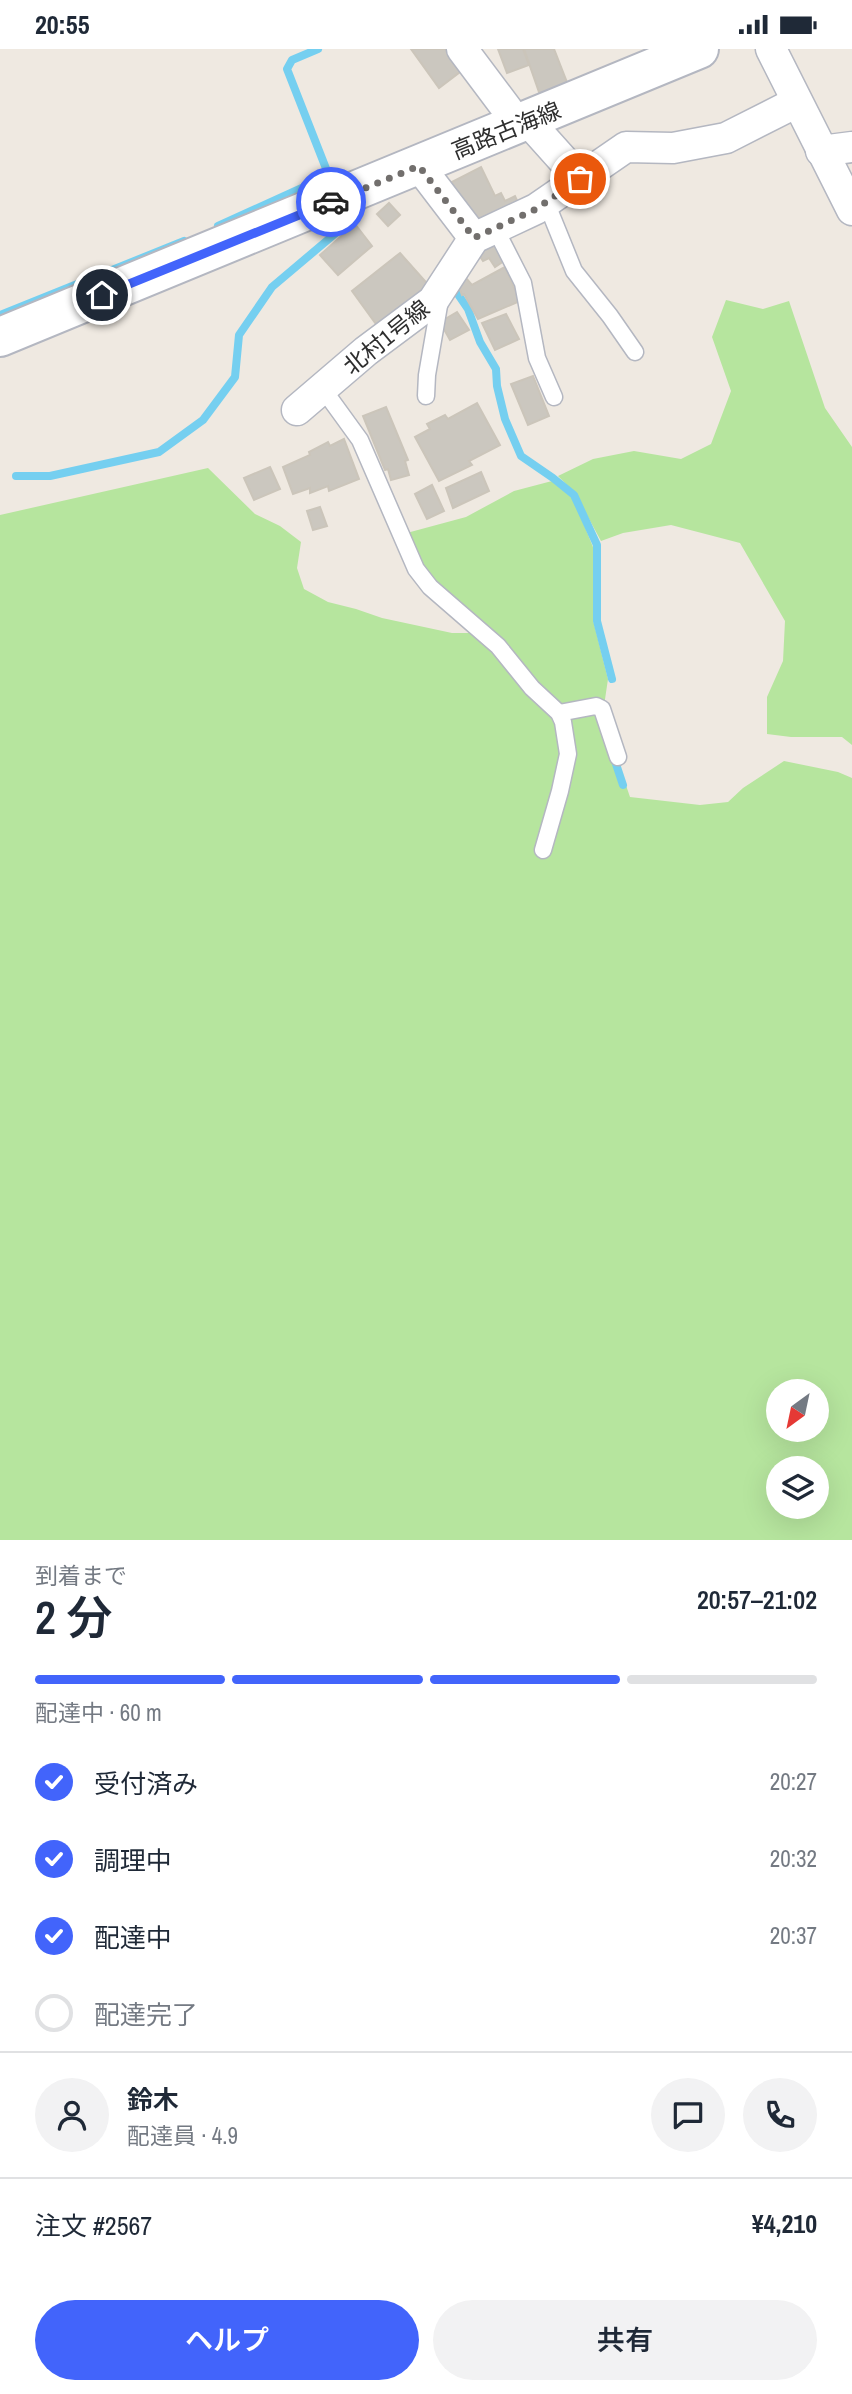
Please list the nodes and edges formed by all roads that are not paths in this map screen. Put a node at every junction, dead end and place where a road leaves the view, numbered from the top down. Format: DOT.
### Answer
graph roads {
  1 [pos="462,49"];
  2 [pos="699,49"];
  3 [pos="771,49"];
  4 [pos="797,102"];
  5 [pos="524,123"];
  6 [pos="852,147"];
  7 [pos="821,151"];
  8 [pos="419,166"];
  9 [pos="580,179"];
  10 [pos="546,202"];
  11 [pos="852,210"];
  12 [pos="484,233"];
  13 [pos="442,287"];
  14 [pos="0,337"];
  15 [pos="635,352"];
  16 [pos="323,389"];
  17 [pos="426,396"];
  18 [pos="554,397"];
  19 [pos="297,410"];
  20 [pos="559,713"];
  21 [pos="618,757"];
  22 [pos="543,850"];
  1 -- 5 [label="street"];
  2 -- 5 [label="main road, 高路古海線"];
  3 -- 4 [label="street"];
  4 -- 7 [label="street"];
  4 -- 9 [label="street, 北村1号線"];
  5 -- 8 [label="main road, 高路古海線"];
  5 -- 9 [label="street"];
  6 -- 7 [label="street"];
  7 -- 11 [label="street"];
  8 -- 12 [label="street"];
  8 -- 14 [label="main road, 高路古海線"];
  9 -- 10 [label="street, 北村1号線"];
  10 -- 12 [label="street, 北村1号線"];
  10 -- 15 [label="lane"];
  12 -- 13 [label="street, 北村1号線"];
  12 -- 18 [label="lane"];
  13 -- 16 [label="street, 北村1号線"];
  13 -- 17 [label="lane"];
  16 -- 19 [label="street, 北村1号線"];
  16 -- 20 [label="lane"];
  20 -- 21 [label="lane"];
  20 -- 22 [label="lane"];
}
